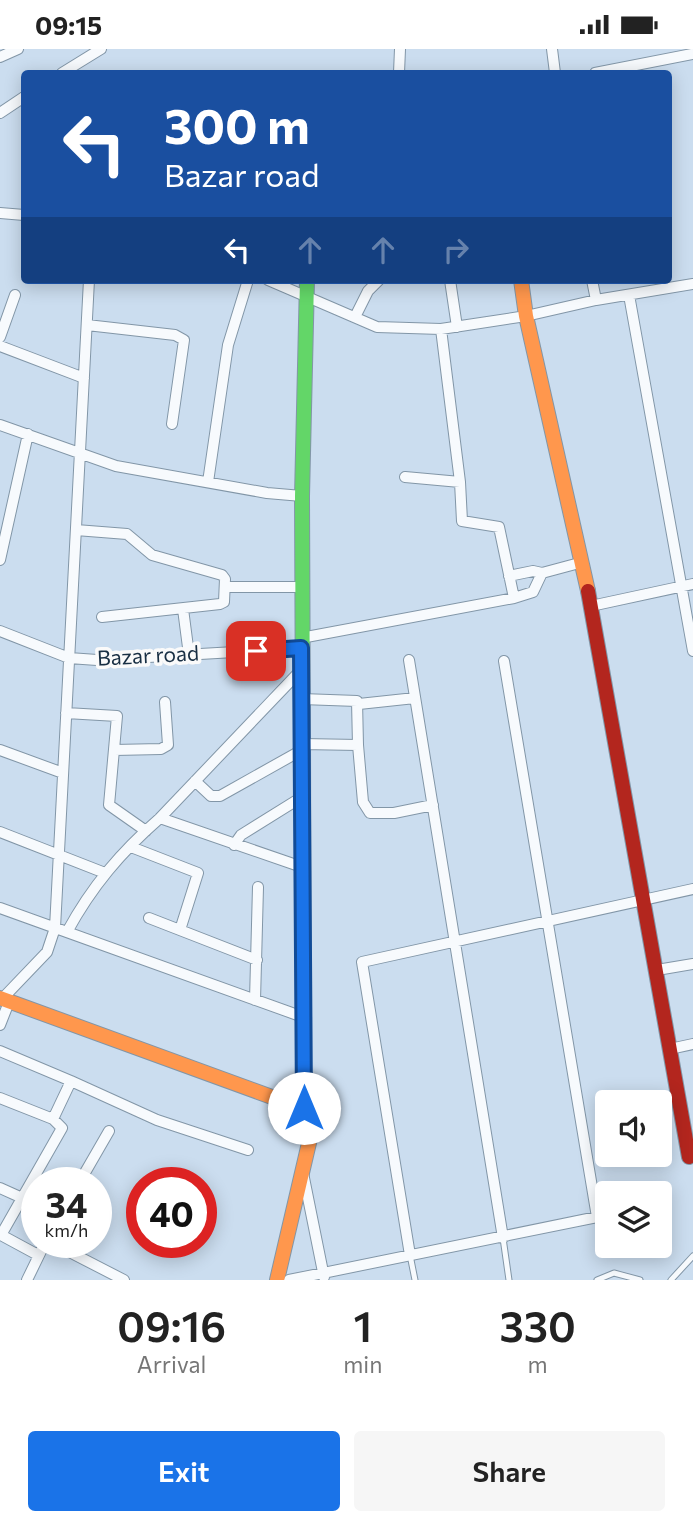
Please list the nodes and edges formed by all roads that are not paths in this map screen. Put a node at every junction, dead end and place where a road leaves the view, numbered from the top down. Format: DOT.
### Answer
graph roads {
  1 [pos="18,49"];
  2 [pos="101,49"];
  3 [pos="400,49"];
  4 [pos="552,49"];
  5 [pos="692,55"];
  6 [pos="0,57"];
  7 [pos="67,70"];
  8 [pos="399,70"];
  9 [pos="555,70"];
  10 [pos="623,70"];
  11 [pos="21,99"];
  12 [pos="0,113"];
  13 [pos="0,213"];
  14 [pos="21,215"];
  15 [pos="693,283"];
  16 [pos="89,284"];
  17 [pos="247,284"];
  18 [pos="375,284"];
  19 [pos="451,284"];
  20 [pos="522,284"];
  21 [pos="593,284"];
  22 [pos="649,286"];
  23 [pos="306,287"];
  24 [pos="15,295"];
  25 [pos="629,295"];
  26 [pos="596,300"];
  27 [pos="526,316"];
  28 [pos="355,317"];
  29 [pos="87,325"];
  30 [pos="457,327"];
  31 [pos="441,329"];
  32 [pos="0,337"];
  33 [pos="0,347"];
  34 [pos="84,379"];
  35 [pos="172,424"];
  36 [pos="0,425"];
  37 [pos="28,435"];
  38 [pos="80,451"];
  39 [pos="405,477"];
  40 [pos="208,482"];
  41 [pos="460,482"];
  42 [pos="302,496"];
  43 [pos="5,513"];
  44 [pos="76,530"];
  45 [pos="0,559"];
  46 [pos="583,562"];
  47 [pos="542,573"];
  48 [pos="509,576"];
  49 [pos="687,585"];
  50 [pos="226,587"];
  51 [pos="302,587"];
  52 [pos="514,598"];
  53 [pos="591,606"];
  54 [pos="183,609"];
  55 [pos="102,617"];
  56 [pos="0,631"];
  57 [pos="301,643"];
  58 [pos="693,651"];
  59 [pos="189,655"];
  60 [pos="69,658"];
  61 [pos="408,660"];
  62 [pos="504,661"];
  63 [pos="302,669"];
  64 [pos="415,698"];
  65 [pos="302,699"];
  66 [pos="165,702"];
  67 [pos="359,704"];
  68 [pos="66,713"];
  69 [pos="358,745"];
  70 [pos="302,747"];
  71 [pos="0,750"];
  72 [pos="114,750"];
  73 [pos="63,773"];
  74 [pos="195,781"];
  75 [pos="302,797"];
  76 [pos="433,805"];
  77 [pos="160,818"];
  78 [pos="146,831"];
  79 [pos="0,832"];
  80 [pos="234,845"];
  81 [pos="131,847"];
  82 [pos="59,854"];
  83 [pos="302,867"];
  84 [pos="104,873"];
  85 [pos="258,887"];
  86 [pos="693,889"];
  87 [pos="645,899"];
  88 [pos="0,908"];
  89 [pos="149,918"];
  90 [pos="548,921"];
  91 [pos="55,928"];
  92 [pos="180,930"];
  93 [pos="67,932"];
  94 [pos="456,943"];
  95 [pos="257,960"];
  96 [pos="693,964"];
  97 [pos="657,970"];
  98 [pos="4,1000"];
  99 [pos="255,1000"];
  100 [pos="303,1017"];
  101 [pos="0,1025"];
  102 [pos="693,1044"];
  103 [pos="670,1049"];
  104 [pos="0,1051"];
  105 [pos="71,1080"];
  106 [pos="0,1098"];
  107 [pos="304,1108"];
  108 [pos="53,1119"];
  109 [pos="109,1131"];
  110 [pos="248,1150"];
  111 [pos="689,1157"];
  112 [pos="88,1167"];
  113 [pos="303,1170"];
  114 [pos="596,1181"];
  115 [pos="0,1188"];
  116 [pos="20,1197"];
  117 [pos="595,1218"];
  118 [pos="0,1235"];
  119 [pos="503,1238"];
  120 [pos="21,1246"];
  121 [pos="410,1255"];
  122 [pos="693,1256"];
  123 [pos="37,1258"];
  124 [pos="81,1258"];
  125 [pos="324,1276"];
  126 [pos="27,1280"];
  127 [pos="124,1280"];
  128 [pos="277,1280"];
  129 [pos="289,1280"];
  130 [pos="415,1280"];
  131 [pos="509,1280"];
  132 [pos="597,1280"];
  133 [pos="640,1280"];
  134 [pos="671,1280"];
  1 -- 6 [label="street"];
  2 -- 7 [label="street"];
  3 -- 8 [label="street"];
  4 -- 9 [label="street"];
  5 -- 10 [label="street"];
  11 -- 12 [label="street"];
  13 -- 14 [label="street"];
  15 -- 22 [label="street"];
  16 -- 29 [label="street"];
  17 -- 40 [label="street"];
  18 -- 28 [label="street"];
  19 -- 30 [label="street"];
  20 -- 27 [label="street"];
  21 -- 26 [label="street"];
  22 -- 25 [label="street"];
  23 -- 28 [label="street"];
  23 -- 42 [label="street"];
  24 -- 32 [label="street"];
  25 -- 26 [label="street"];
  25 -- 49 [label="street"];
  26 -- 27 [label="street"];
  27 -- 30 [label="street"];
  27 -- 46 [label="street"];
  28 -- 31 [label="street"];
  29 -- 34 [label="street"];
  29 -- 35 [label="street"];
  30 -- 31 [label="street"];
  31 -- 41 [label="street"];
  33 -- 34 [label="street"];
  34 -- 38 [label="street"];
  36 -- 37 [label="street"];
  37 -- 38 [label="street"];
  37 -- 43 [label="street"];
  38 -- 40 [label="street"];
  38 -- 44 [label="street"];
  39 -- 41 [label="street"];
  40 -- 42 [label="street"];
  41 -- 48 [label="street"];
  42 -- 51 [label="street"];
  43 -- 45 [label="street"];
  44 -- 50 [label="street"];
  44 -- 60 [label="street"];
  46 -- 47 [label="street"];
  46 -- 53 [label="street"];
  47 -- 48 [label="street"];
  47 -- 52 [label="street"];
  48 -- 52 [label="street"];
  49 -- 53 [label="street"];
  49 -- 58 [label="street"];
  50 -- 51 [label="street"];
  50 -- 54 [label="street"];
  51 -- 57 [label="street"];
  52 -- 57 [label="street, Bazar road"];
  53 -- 87 [label="street"];
  54 -- 55 [label="street"];
  54 -- 59 [label="street"];
  56 -- 60 [label="street, Bazar road"];
  57 -- 59 [label="street, Bazar road"];
  57 -- 63 [label="street"];
  59 -- 60 [label="street, Bazar road"];
  60 -- 68 [label="street"];
  61 -- 64 [label="street"];
  62 -- 90 [label="street"];
  63 -- 65 [label="street"];
  63 -- 74 [label="street"];
  64 -- 67 [label="street"];
  64 -- 76 [label="street"];
  65 -- 67 [label="street"];
  65 -- 70 [label="street"];
  66 -- 72 [label="street"];
  67 -- 69 [label="street"];
  68 -- 72 [label="street"];
  68 -- 73 [label="street"];
  69 -- 70 [label="street"];
  69 -- 76 [label="street"];
  70 -- 74 [label="street"];
  70 -- 75 [label="street"];
  71 -- 73 [label="street"];
  72 -- 78 [label="street"];
  73 -- 82 [label="street"];
  74 -- 77 [label="street"];
  75 -- 80 [label="street"];
  75 -- 83 [label="street"];
  76 -- 94 [label="street"];
  77 -- 78 [label="street"];
  77 -- 80 [label="street"];
  78 -- 81 [label="street"];
  79 -- 82 [label="street"];
  80 -- 83 [label="street"];
  81 -- 84 [label="street"];
  81 -- 92 [label="street"];
  82 -- 84 [label="street"];
  82 -- 91 [label="street"];
  83 -- 100 [label="street"];
  84 -- 93 [label="street"];
  85 -- 95 [label="street"];
  86 -- 87 [label="street"];
  87 -- 90 [label="street"];
  87 -- 97 [label="street"];
  88 -- 91 [label="street"];
  89 -- 92 [label="street"];
  90 -- 94 [label="street"];
  90 -- 114 [label="street"];
  91 -- 93 [label="street"];
  91 -- 98 [label="street"];
  92 -- 95 [label="street"];
  93 -- 99 [label="street"];
  94 -- 119 [label="street"];
  94 -- 121 [label="street"];
  95 -- 99 [label="street"];
  96 -- 97 [label="street"];
  97 -- 103 [label="street"];
  98 -- 101 [label="street"];
  98 -- 107 [label="street"];
  99 -- 100 [label="street"];
  100 -- 107 [label="street"];
  102 -- 103 [label="street"];
  103 -- 111 [label="street"];
  104 -- 105 [label="street"];
  105 -- 108 [label="street"];
  105 -- 110 [label="street"];
  106 -- 108 [label="street"];
  107 -- 113 [label="street"];
  108 -- 116 [label="street"];
  109 -- 112 [label="street"];
  113 -- 125 [label="street"];
  113 -- 128 [label="street"];
  115 -- 116 [label="street"];
  116 -- 118 [label="street"];
  117 -- 119 [label="street"];
  118 -- 120 [label="street"];
  119 -- 121 [label="street"];
  119 -- 131 [label="lane"];
  121 -- 125 [label="street"];
  121 -- 130 [label="lane"];
  122 -- 134 [label="lane"];
  123 -- 126 [label="street"];
  124 -- 127 [label="street"];
  125 -- 129 [label="street"];
  132 -- 133 [label="lane"];
}
